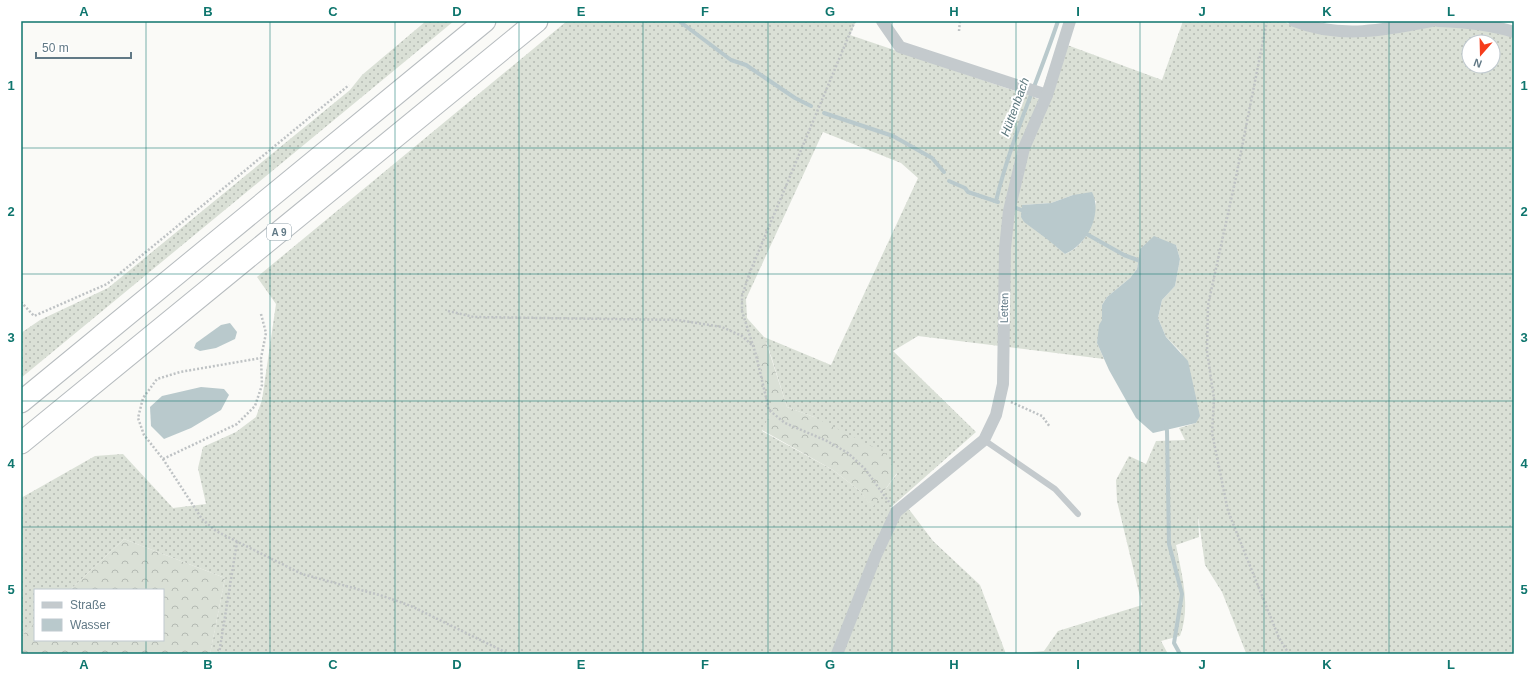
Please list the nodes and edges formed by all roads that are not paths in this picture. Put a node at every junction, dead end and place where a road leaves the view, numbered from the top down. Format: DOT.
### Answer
graph roads {
  1 [pos="485,21"];
  2 [pos="537,21"];
  3 [pos="882,21"];
  4 [pos="1070,21"];
  5 [pos="1294,21"];
  6 [pos="1431,21"];
  7 [pos="1438,21"];
  8 [pos="1514,32"];
  9 [pos="1047,95"];
  10 [pos="21,402"];
  11 [pos="984,440"];
  12 [pos="21,443"];
  13 [pos="1078,514"];
  14 [pos="837,654"];
  1 -- 10 [label="highway"];
  2 -- 12 [label="highway, A 9"];
  3 -- 9 [label="street"];
  4 -- 9 [label="street, Letten"];
  5 -- 6 [label="street"];
  7 -- 8 [label="street"];
  9 -- 11 [label="street, Letten"];
  11 -- 13 [label="lane"];
  11 -- 14 [label="street, Letten"];
}
